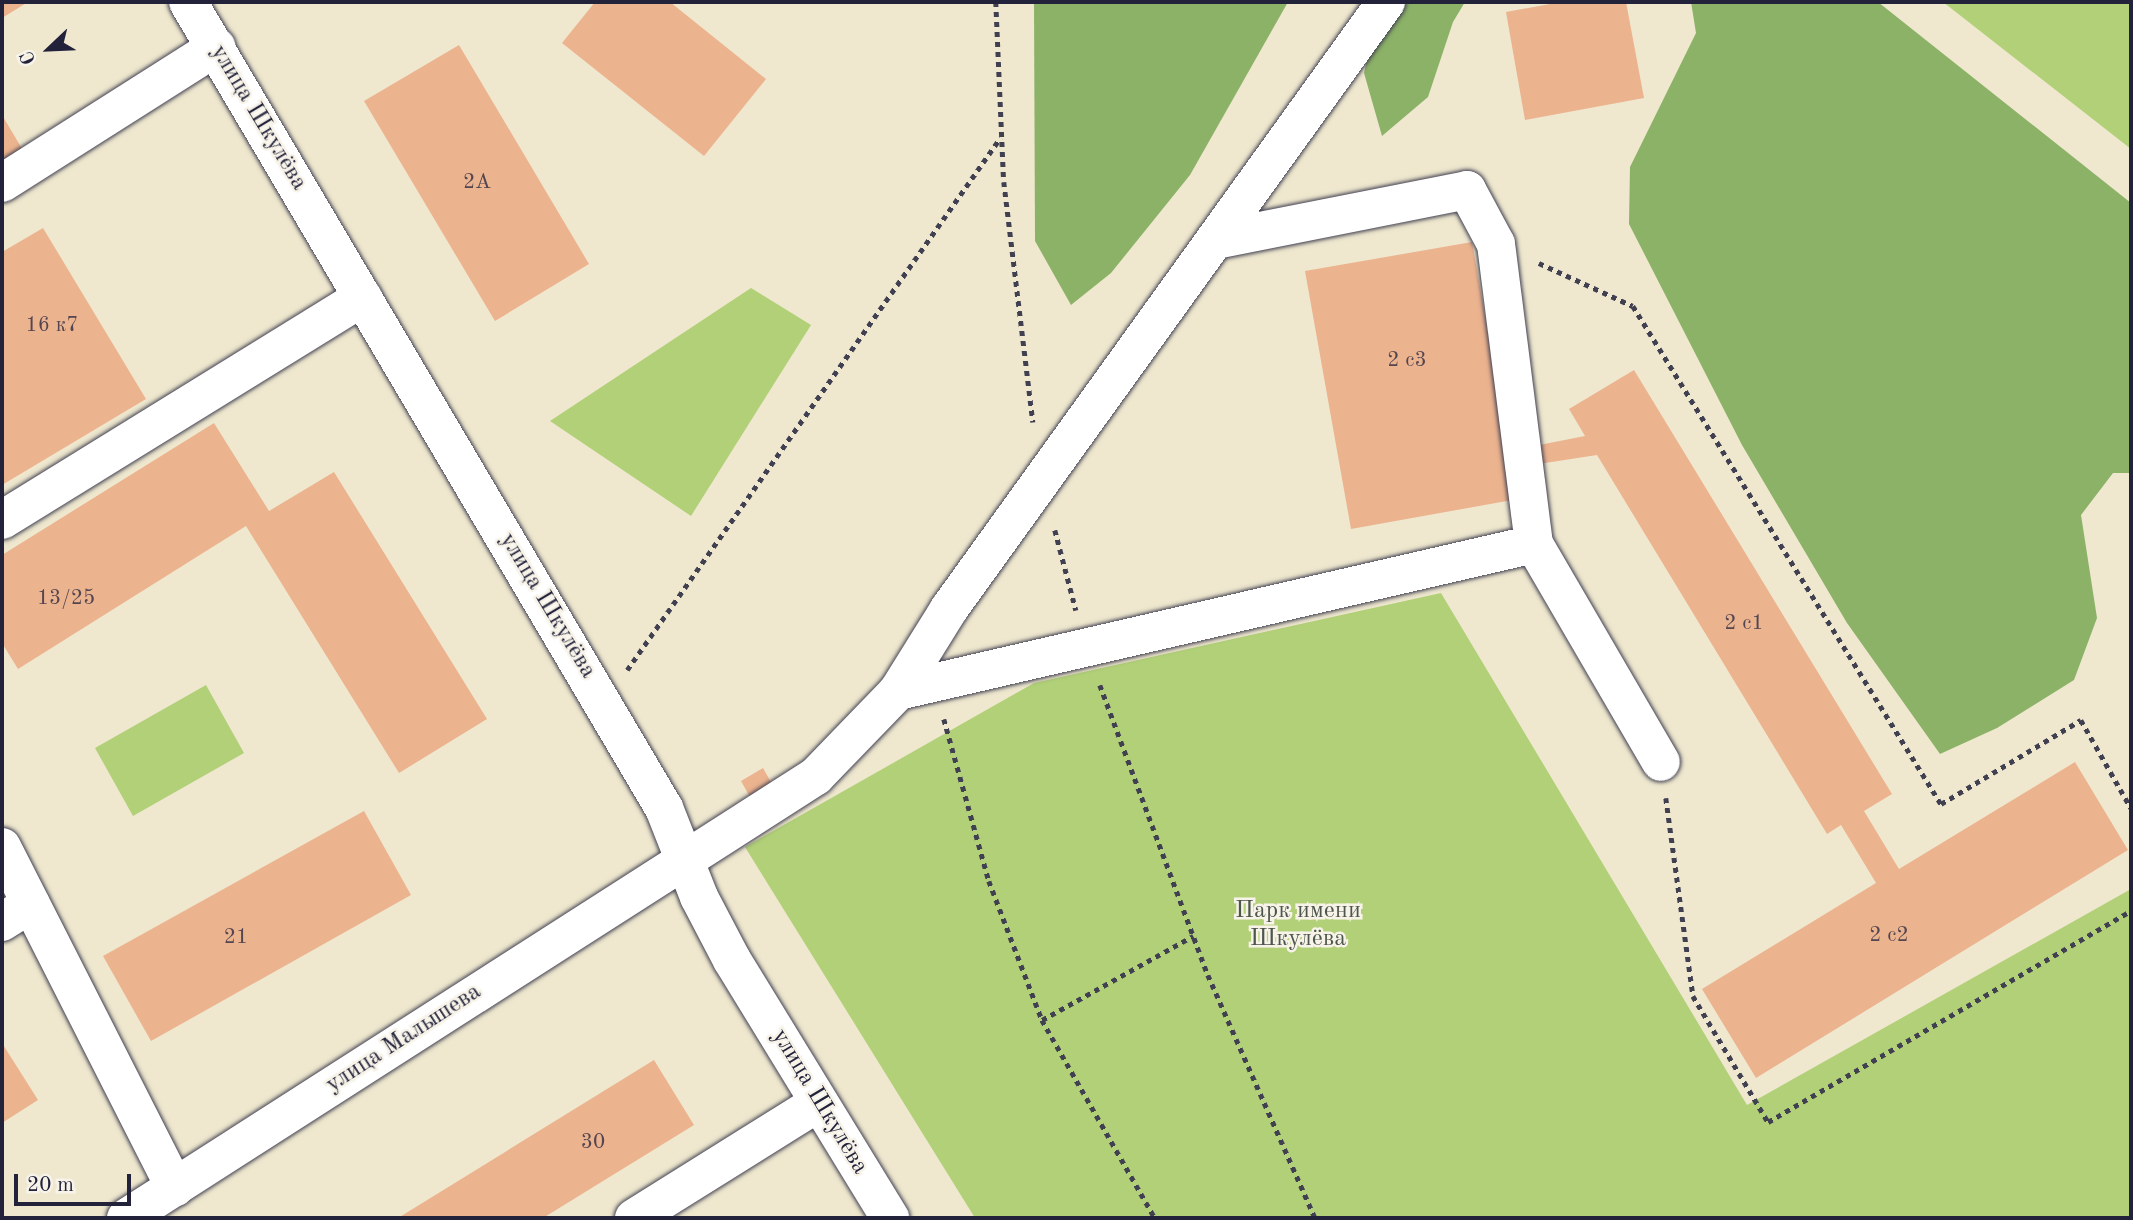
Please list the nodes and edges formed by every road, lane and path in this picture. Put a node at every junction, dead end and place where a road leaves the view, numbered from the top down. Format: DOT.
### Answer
graph roads {
  1 [pos="188,2"];
  2 [pos="996,2"];
  3 [pos="1386,2"];
  4 [pos="216,47"];
  5 [pos="1000,137"];
  6 [pos="2,183"];
  7 [pos="1215,240"];
  8 [pos="1496,244"];
  9 [pos="363,297"];
  10 [pos="1042,484"];
  11 [pos="2,520"];
  12 [pos="1534,544"];
  13 [pos="1085,645"];
  14 [pos="916,687"];
  15 [pos="605,706"];
  16 [pos="1661,762"];
  17 [pos="2131,808"];
  18 [pos="2,847"];
  19 [pos="682,859"];
  20 [pos="2131,911"];
  21 [pos="16,913"];
  22 [pos="1193,936"];
  23 [pos="1042,1020"];
  24 [pos="818,1102"];
  25 [pos="175,1188"];
  26 [pos="126,1218"];
  27 [pos="634,1218"];
  28 [pos="890,1218"];
  29 [pos="1155,1218"];
  30 [pos="1315,1218"];
  1 -- 4 [label="street, улица Шкулёва"];
  2 -- 5 [label="path"];
  3 -- 7 [label="street, улица Малышева"];
  4 -- 6 [label="street"];
  4 -- 9 [label="street, улица Шкулёва"];
  5 -- 10 [label="path"];
  5 -- 15 [label="path"];
  7 -- 8 [label="street"];
  7 -- 10 [label="street, улица Малышева"];
  8 -- 12 [label="street"];
  8 -- 17 [label="path"];
  9 -- 11 [label="street"];
  9 -- 15 [label="street, улица Шкулёва"];
  10 -- 13 [label="path"];
  10 -- 14 [label="street, улица Малышева"];
  12 -- 13 [label="street"];
  12 -- 16 [label="street"];
  13 -- 14 [label="street"];
  13 -- 22 [label="path"];
  14 -- 19 [label="street, улица Малышева"];
  14 -- 23 [label="path"];
  15 -- 19 [label="street, улица Шкулёва"];
  16 -- 20 [label="path"];
  18 -- 21 [label="street"];
  19 -- 24 [label="street, улица Шкулёва"];
  19 -- 25 [label="street, улица Малышева"];
  21 -- 25 [label="street"];
  22 -- 23 [label="path"];
  22 -- 30 [label="path"];
  23 -- 29 [label="path"];
  24 -- 27 [label="street"];
  24 -- 28 [label="street, улица Шкулёва"];
  25 -- 26 [label="street, улица Малышева"];
}
